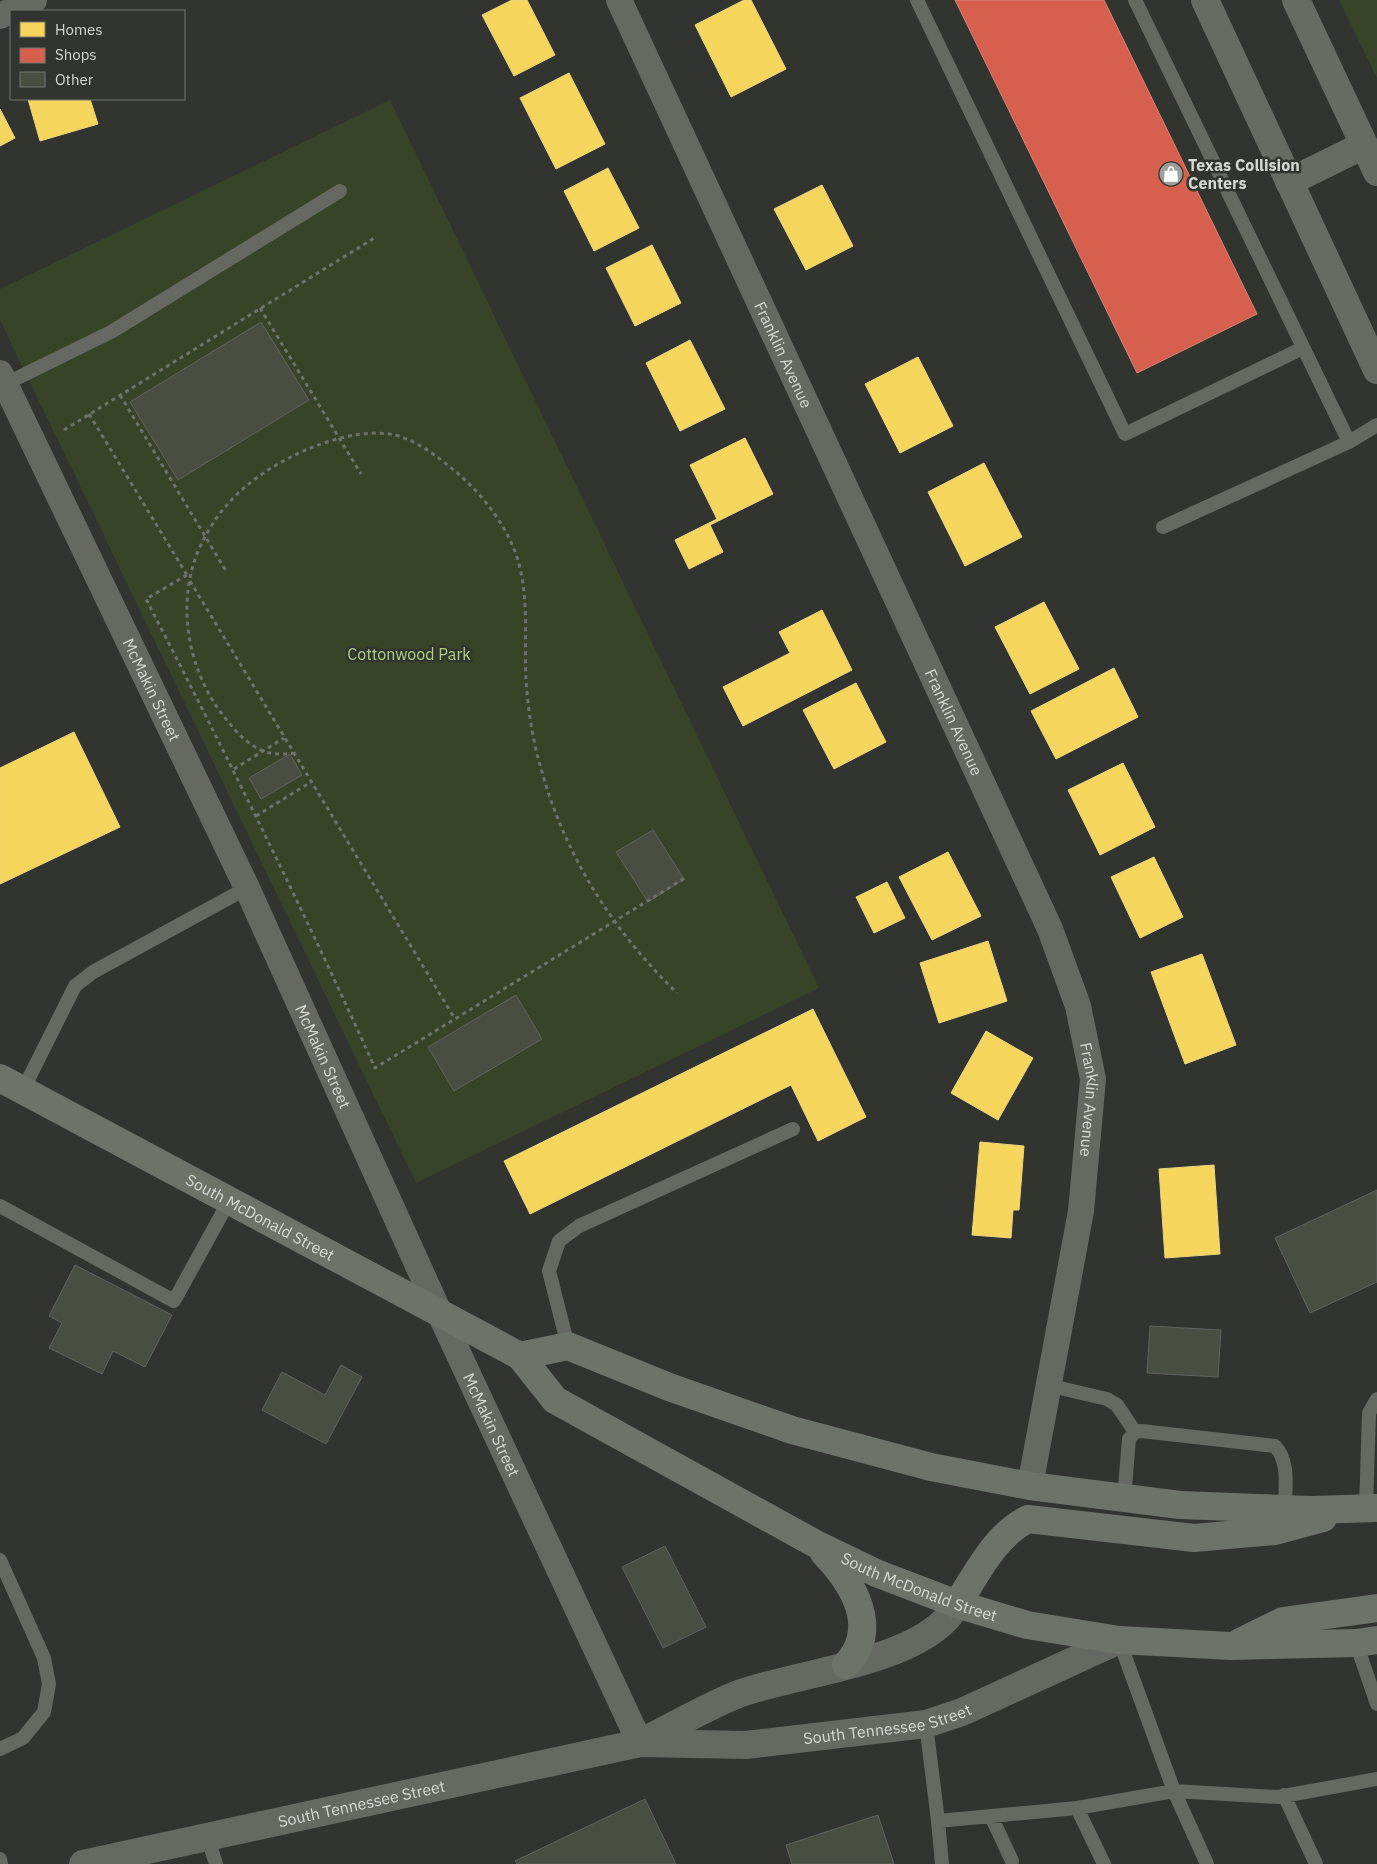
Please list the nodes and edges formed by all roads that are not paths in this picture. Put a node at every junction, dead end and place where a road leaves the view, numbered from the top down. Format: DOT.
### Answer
graph roads {
  1 [pos="34,0"];
  2 [pos="619,0"];
  3 [pos="917,0"];
  4 [pos="1135,0"];
  5 [pos="1205,0"];
  6 [pos="1296,0"];
  7 [pos="13,10"];
  8 [pos="1364,145"];
  9 [pos="1377,172"];
  10 [pos="1289,182"];
  11 [pos="340,190"];
  12 [pos="1303,348"];
  13 [pos="1377,370"];
  14 [pos="2,381"];
  15 [pos="1377,425"];
  16 [pos="1348,442"];
  17 [pos="1164,528"];
  18 [pos="247,888"];
  19 [pos="11,1084"];
  20 [pos="793,1129"];
  21 [pos="229,1201"];
  22 [pos="0,1206"];
  23 [pos="438,1312"];
  24 [pos="568,1346"];
  25 [pos="520,1356"];
  26 [pos="1047,1385"];
  27 [pos="1377,1399"];
  28 [pos="1135,1432"];
  29 [pos="1030,1486"];
  30 [pos="1124,1499"];
  31 [pos="1285,1508"];
  32 [pos="1366,1508"];
  33 [pos="814,1543"];
  34 [pos="0,1560"];
  35 [pos="958,1604"];
  36 [pos="1377,1608"];
  37 [pos="1119,1640"];
  38 [pos="1367,1641"];
  39 [pos="1232,1646"];
  40 [pos="846,1665"];
  41 [pos="1377,1704"];
  42 [pos="926,1724"];
  43 [pos="640,1743"];
  44 [pos="0,1749"];
  45 [pos="1377,1778"];
  46 [pos="1174,1791"];
  47 [pos="1284,1796"];
  48 [pos="1077,1808"];
  49 [pos="990,1816"];
  50 [pos="938,1821"];
  51 [pos="207,1836"];
  52 [pos="0,1859"];
  53 [pos="1012,1861"];
  54 [pos="2,1864"];
  55 [pos="83,1864"];
  56 [pos="216,1864"];
  57 [pos="942,1864"];
  58 [pos="1104,1864"];
  59 [pos="1206,1864"];
  60 [pos="1316,1864"];
  1 -- 7 [label="street"];
  2 -- 26 [label="street, Franklin Avenue"];
  3 -- 12 [label="lane"];
  4 -- 12 [label="lane"];
  5 -- 10 [label="main road"];
  6 -- 8 [label="main road"];
  8 -- 9 [label="main road"];
  8 -- 10 [label="main road"];
  10 -- 13 [label="main road"];
  11 -- 14 [label="lane"];
  12 -- 16 [label="lane"];
  14 -- 18 [label="street, McMakin Street"];
  15 -- 16 [label="lane"];
  16 -- 17 [label="lane"];
  18 -- 19 [label="lane"];
  18 -- 23 [label="street, McMakin Street"];
  19 -- 21 [label="main road, South McDonald Street"];
  20 -- 24 [label="lane"];
  21 -- 22 [label="lane"];
  21 -- 23 [label="main road, South McDonald Street"];
  23 -- 25 [label="main road, South McDonald Street"];
  23 -- 43 [label="street, McMakin Street"];
  24 -- 25 [label="main road"];
  24 -- 29 [label="main road"];
  25 -- 33 [label="main road, South McDonald Street"];
  26 -- 28 [label="lane"];
  26 -- 29 [label="street, Franklin Avenue"];
  27 -- 32 [label="lane"];
  28 -- 30 [label="lane"];
  28 -- 31 [label="lane"];
  29 -- 30 [label="main road"];
  30 -- 31 [label="main road"];
  31 -- 32 [label="main road"];
  32 -- 35 [label="main road"];
  33 -- 35 [label="main road, South McDonald Street"];
  33 -- 40 [label="main road"];
  34 -- 44 [label="lane"];
  35 -- 37 [label="main road, South McDonald Street"];
  35 -- 40 [label="street, South Tennessee Street"];
  36 -- 39 [label="main road"];
  37 -- 39 [label="main road, South McDonald Street"];
  37 -- 42 [label="street, South Tennessee Street"];
  37 -- 46 [label="lane"];
  38 -- 39 [label="main road, South McDonald Street"];
  38 -- 41 [label="lane"];
  40 -- 43 [label="street, South Tennessee Street"];
  42 -- 43 [label="street, South Tennessee Street"];
  42 -- 50 [label="lane"];
  43 -- 51 [label="street, South Tennessee Street"];
  45 -- 47 [label="lane"];
  46 -- 47 [label="lane"];
  46 -- 48 [label="lane"];
  46 -- 59 [label="lane"];
  47 -- 60 [label="lane"];
  48 -- 49 [label="lane"];
  48 -- 58 [label="lane"];
  49 -- 50 [label="lane"];
  49 -- 53 [label="lane"];
  50 -- 57 [label="lane"];
  51 -- 55 [label="street, South Tennessee Street"];
  51 -- 56 [label="lane"];
  52 -- 54 [label="lane"];
}
